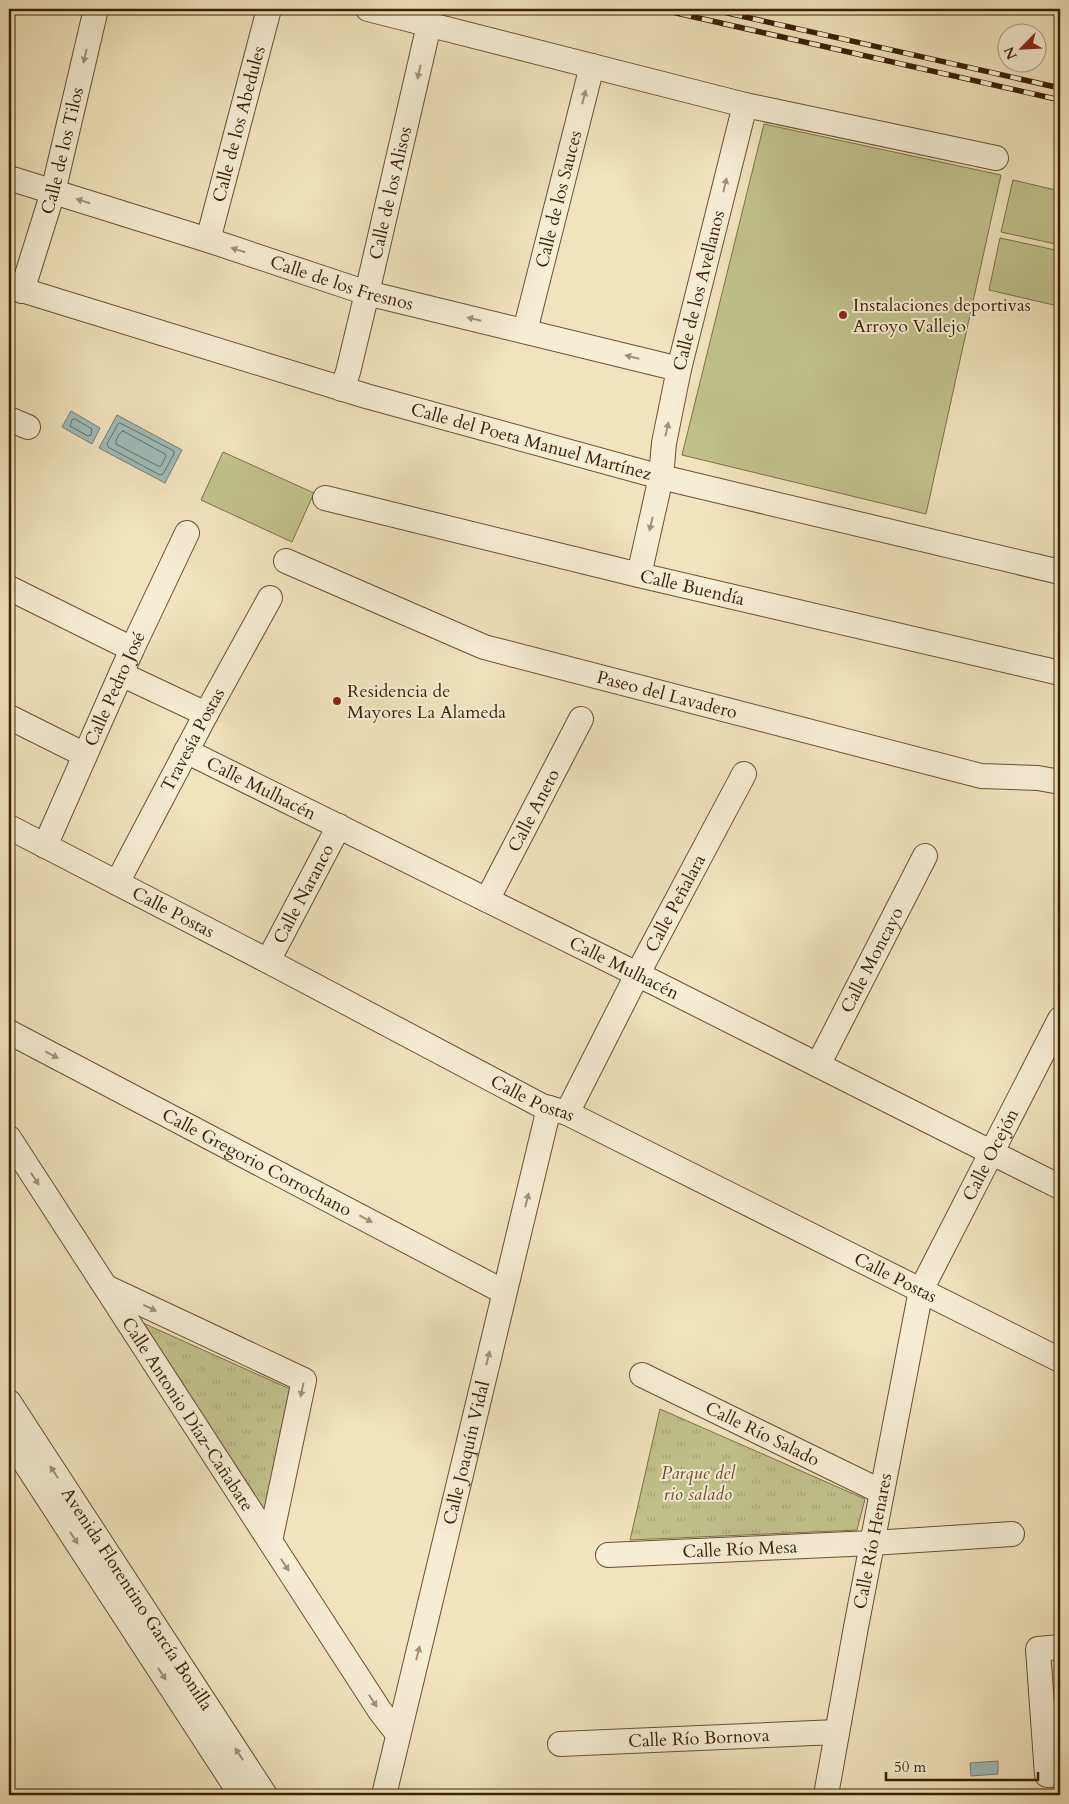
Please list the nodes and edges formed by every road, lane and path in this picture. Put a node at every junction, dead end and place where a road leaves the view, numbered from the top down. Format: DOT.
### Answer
graph roads {
  1 [pos="96,9"];
  2 [pos="269,9"];
  3 [pos="368,9"];
  4 [pos="429,24"];
  5 [pos="592,66"];
  6 [pos="745,106"];
  7 [pos="996,158"];
  8 [pos="9,178"];
  9 [pos="53,192"];
  10 [pos="208,240"];
  11 [pos="16,288"];
  12 [pos="367,293"];
  13 [pos="526,331"];
  14 [pos="679,370"];
  15 [pos="342,389"];
  16 [pos="662,477"];
  17 [pos="325,498"];
  18 [pos="187,533"];
  19 [pos="286,561"];
  20 [pos="1060,572"];
  21 [pos="639,575"];
  22 [pos="9,588"];
  23 [pos="270,598"];
  24 [pos="132,649"];
  25 [pos="1060,673"];
  26 [pos="121,674"];
  27 [pos="206,714"];
  28 [pos="9,718"];
  29 [pos="582,719"];
  30 [pos="186,751"];
  31 [pos="85,755"];
  32 [pos="744,774"];
  33 [pos="1060,782"];
  34 [pos="339,826"];
  35 [pos="9,827"];
  36 [pos="45,846"];
  37 [pos="925,856"];
  38 [pos="117,883"];
  39 [pos="487,900"];
  40 [pos="268,961"];
  41 [pos="637,975"];
  42 [pos="1060,1019"];
  43 [pos="9,1032"];
  44 [pos="818,1065"];
  45 [pos="558,1111"];
  46 [pos="9,1138"];
  47 [pos="992,1152"];
  48 [pos="1060,1187"];
  49 [pos="106,1288"];
  50 [pos="921,1290"];
  51 [pos="504,1292"];
  52 [pos="1060,1360"];
  53 [pos="642,1375"];
  54 [pos="9,1402"];
  55 [pos="9,1438"];
  56 [pos="882,1492"];
  57 [pos="1012,1534"];
  58 [pos="270,1541"];
  59 [pos="872,1543"];
  60 [pos="608,1555"];
  61 [pos="1060,1647"];
  62 [pos="837,1732"];
  63 [pos="398,1734"];
  64 [pos="560,1744"];
  65 [pos="1060,1774"];
  66 [pos="241,1795"];
  67 [pos="265,1795"];
  68 [pos="384,1795"];
  69 [pos="826,1795"];
  1 -- 9 [label="street, Calle de los Tilos, one-way"];
  2 -- 10 [label="street, Calle de los Abedules"];
  3 -- 4 [label="street"];
  4 -- 5 [label="street"];
  4 -- 12 [label="street, Calle de los Alisos, one-way"];
  5 -- 6 [label="street"];
  13 -- 5 [label="street, Calle de los Sauces, one-way"];
  6 -- 7 [label="street"];
  14 -- 6 [label="street, Calle de los Avellanos, one-way"];
  8 -- 9 [label="street, Calle de los Fresnos"];
  10 -- 9 [label="street, Calle de los Fresnos, one-way"];
  9 -- 11 [label="street, Calle de los Tilos"];
  12 -- 10 [label="street, Calle de los Fresnos, one-way"];
  11 -- 15 [label="street, Calle del Poeta Manuel Martínez"];
  13 -- 12 [label="street, Calle de los Fresnos, one-way"];
  12 -- 15 [label="street, Calle de los Alisos"];
  14 -- 13 [label="street, Calle de los Fresnos, one-way"];
  16 -- 14 [label="street, Calle de los Avellanos, one-way"];
  15 -- 16 [label="street, Calle del Poeta Manuel Martínez"];
  16 -- 20 [label="street, Calle del Poeta Manuel Martínez"];
  16 -- 21 [label="street, Calle de los Avellanos, one-way"];
  17 -- 21 [label="street, Calle Buendía"];
  18 -- 24 [label="street, Calle Pedro José"];
  19 -- 33 [label="street, Paseo del Lavadero"];
  21 -- 25 [label="street, Calle Buendía"];
  22 -- 24 [label="street"];
  23 -- 27 [label="street, Travesía Postas"];
  24 -- 26 [label="street, Calle Pedro José"];
  26 -- 27 [label="street"];
  26 -- 31 [label="street, Calle Pedro José"];
  27 -- 30 [label="street, Travesía Postas"];
  28 -- 31 [label="street"];
  29 -- 39 [label="street, Calle Aneto"];
  30 -- 34 [label="street, Calle Mulhacén"];
  30 -- 38 [label="street, Travesía Postas"];
  31 -- 36 [label="street, Calle Pedro José"];
  32 -- 41 [label="street, Calle Peñalara"];
  34 -- 39 [label="street, Calle Mulhacén"];
  34 -- 40 [label="street, Calle Naranco"];
  35 -- 36 [label="street, Calle Postas"];
  36 -- 38 [label="street, Calle Postas"];
  37 -- 44 [label="street, Calle Moncayo"];
  38 -- 40 [label="street, Calle Postas"];
  39 -- 41 [label="street, Calle Mulhacén"];
  40 -- 45 [label="street, Calle Postas"];
  41 -- 44 [label="street, Calle Mulhacén"];
  41 -- 45 [label="street, Calle Peñalara"];
  42 -- 47 [label="street, Calle Ocejón"];
  43 -- 51 [label="street, Calle Gregorio Corrochano, one-way"];
  44 -- 47 [label="street, Calle Mulhacén"];
  45 -- 50 [label="street, Calle Postas"];
  51 -- 45 [label="street, Calle Joaquín Vidal, one-way"];
  46 -- 49 [label="street, Calle Antonio Díaz-Cañabate, one-way"];
  47 -- 48 [label="street, Calle Mulhacén"];
  47 -- 50 [label="street, Calle Ocejón"];
  49 -- 58 [label="street, Calle Antonio Díaz-Cañabate"];
  49 -- 58 [label="street, Calle Antonio Díaz-Cañabate, one-way"];
  50 -- 52 [label="street, Calle Postas"];
  50 -- 56 [label="street, Calle Río Henares"];
  63 -- 51 [label="street, Calle Joaquín Vidal, one-way"];
  53 -- 56 [label="street, Calle Río Salado"];
  67 -- 54 [label="street, Avenida Florentino García Bonilla, one-way"];
  55 -- 66 [label="street, Avenida Florentino García Bonilla, one-way"];
  56 -- 59 [label="street, Calle Río Henares"];
  57 -- 59 [label="street, Calle Río Mesa"];
  58 -- 63 [label="street, Calle Antonio Díaz-Cañabate, one-way"];
  59 -- 60 [label="street, Calle Río Mesa"];
  59 -- 62 [label="street, Calle Río Henares"];
  61 -- 65 [label="street"];
  62 -- 64 [label="street, Calle Río Bornova"];
  62 -- 69 [label="street, Calle Río Henares"];
  63 -- 68 [label="street, Calle Joaquín Vidal"];
}
